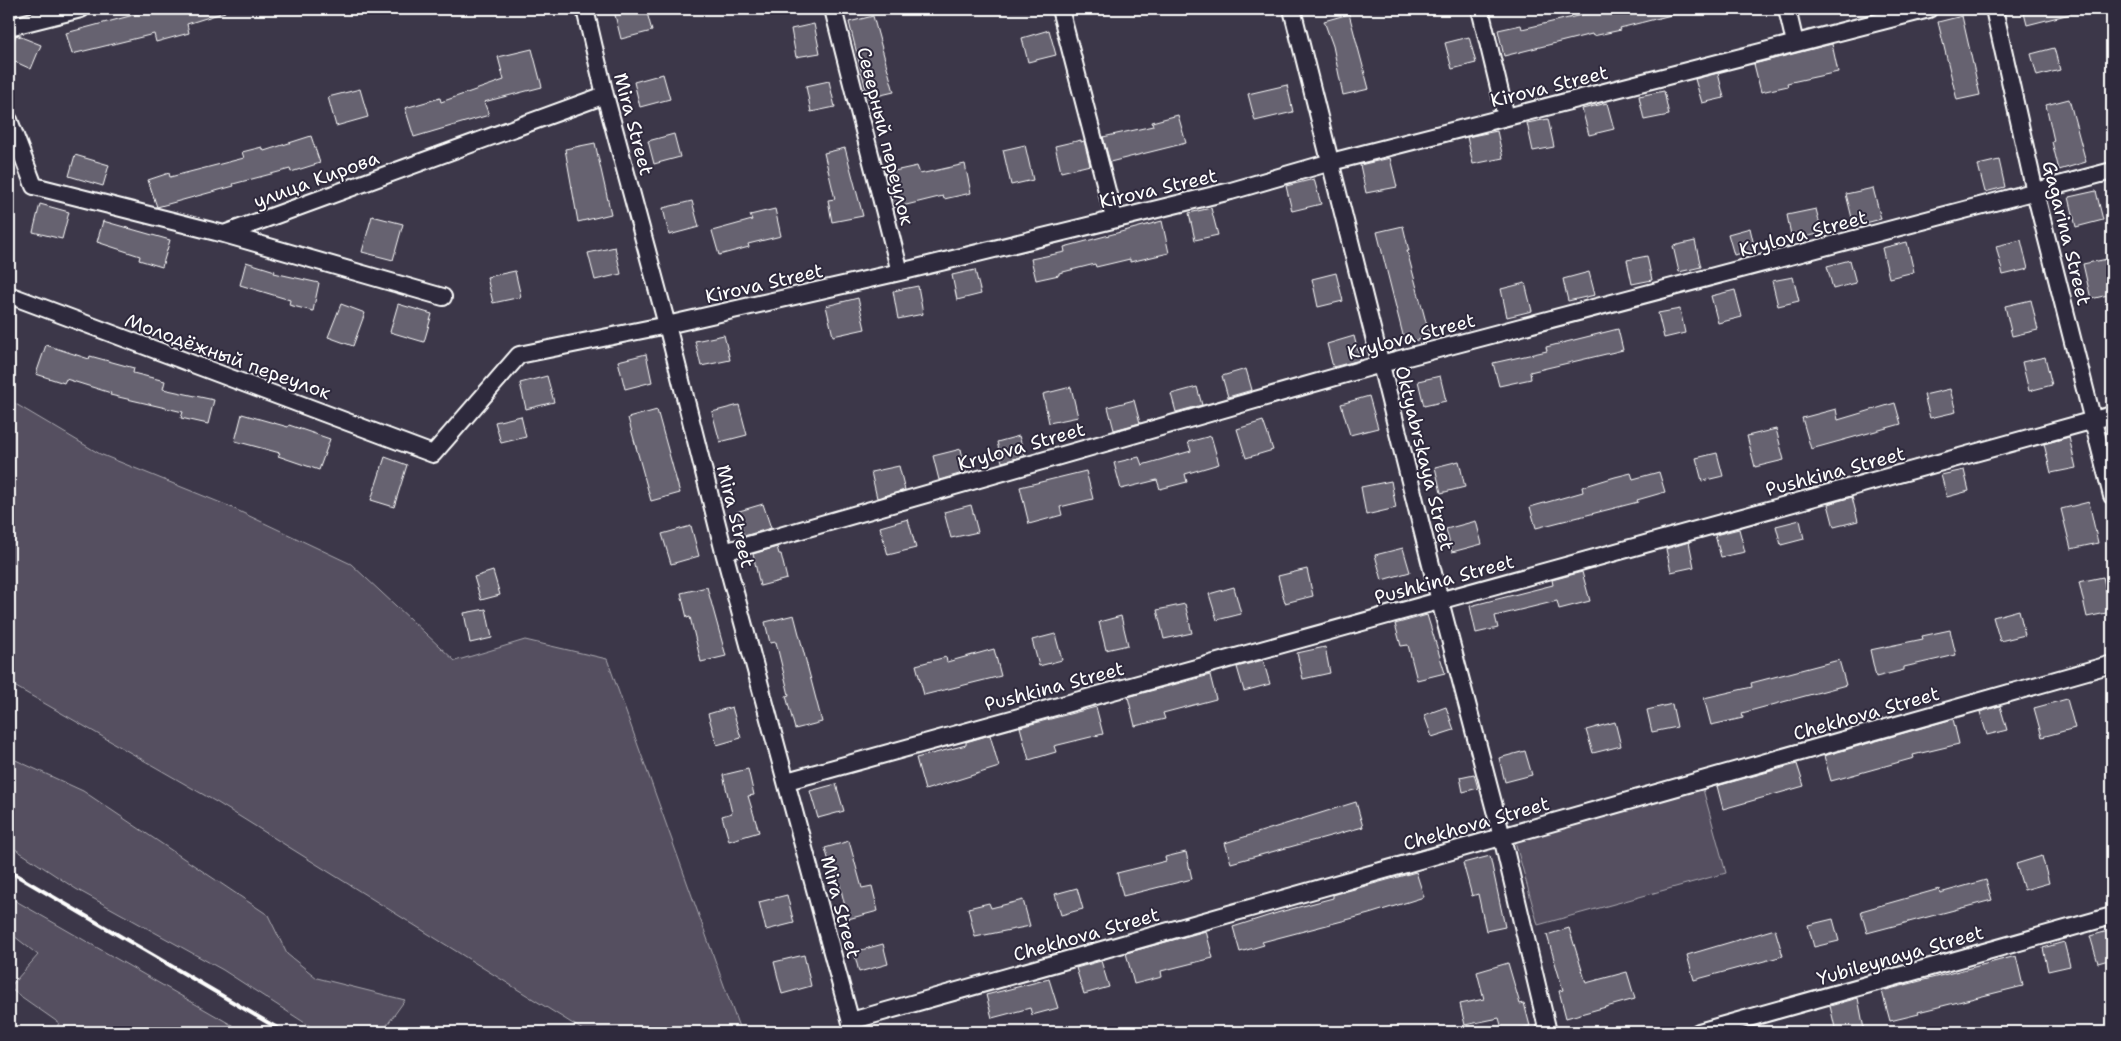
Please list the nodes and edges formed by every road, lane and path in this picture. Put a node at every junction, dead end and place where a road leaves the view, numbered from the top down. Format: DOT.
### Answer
graph roads {
  1 [pos="82,9"];
  2 [pos="585,9"];
  3 [pos="834,9"];
  4 [pos="1060,9"];
  5 [pos="1292,9"];
  6 [pos="1480,9"];
  7 [pos="1787,9"];
  8 [pos="1929,9"];
  9 [pos="1994,9"];
  10 [pos="9,27"];
  11 [pos="1795,43"];
  12 [pos="605,95"];
  13 [pos="1506,118"];
  14 [pos="9,120"];
  15 [pos="1331,162"];
  16 [pos="2112,171"];
  17 [pos="2035,192"];
  18 [pos="1114,218"];
  19 [pos="224,234"];
  20 [pos="900,272"];
  21 [pos="9,295"];
  22 [pos="443,297"];
  23 [pos="667,326"];
  24 [pos="1381,364"];
  25 [pos="2112,415"];
  26 [pos="2094,420"];
  27 [pos="432,454"];
  28 [pos="2112,496"];
  29 [pos="724,552"];
  30 [pos="1440,600"];
  31 [pos="2112,664"];
  32 [pos="786,781"];
  33 [pos="1502,837"];
  34 [pos="2112,916"];
  35 [pos="852,1027"];
  36 [pos="1548,1032"];
  37 [pos="1698,1032"];
  1 -- 10 [label="street"];
  2 -- 12 [label="street, Mira Street"];
  3 -- 20 [label="street, Северный переулок"];
  4 -- 18 [label="street"];
  5 -- 15 [label="street, Oktyabrskaya Street"];
  6 -- 13 [label="street"];
  7 -- 11 [label="street"];
  8 -- 11 [label="street, Kirova Street"];
  9 -- 17 [label="street, Gagarina Street"];
  11 -- 13 [label="street, Kirova Street"];
  12 -- 19 [label="street, улица Кирова"];
  12 -- 23 [label="street, Mira Street"];
  13 -- 15 [label="street, Kirova Street"];
  14 -- 19 [label="street"];
  15 -- 18 [label="street, Kirova Street"];
  15 -- 24 [label="street, Oktyabrskaya Street"];
  16 -- 17 [label="street, Krylova Street"];
  17 -- 24 [label="street, Krylova Street"];
  17 -- 26 [label="street, Gagarina Street"];
  18 -- 20 [label="street, Kirova Street"];
  19 -- 22 [label="street"];
  20 -- 23 [label="street, Kirova Street"];
  21 -- 27 [label="street, Молодёжный переулок"];
  23 -- 27 [label="street, Kirova Street"];
  23 -- 29 [label="street, Mira Street"];
  24 -- 29 [label="street, Krylova Street"];
  24 -- 30 [label="street, Oktyabrskaya Street"];
  25 -- 26 [label="street, Pushkina Street"];
  26 -- 28 [label="street, Gagarina Street"];
  26 -- 30 [label="street, Pushkina Street"];
  29 -- 32 [label="street, Mira Street"];
  30 -- 32 [label="street, Pushkina Street"];
  30 -- 33 [label="street, Oktyabrskaya Street"];
  31 -- 33 [label="street, Chekhova Street"];
  32 -- 35 [label="street, Mira Street"];
  33 -- 35 [label="street, Chekhova Street"];
  33 -- 36 [label="street, Oktyabrskaya Street"];
  34 -- 37 [label="street, Yubileynaya Street"];
}
